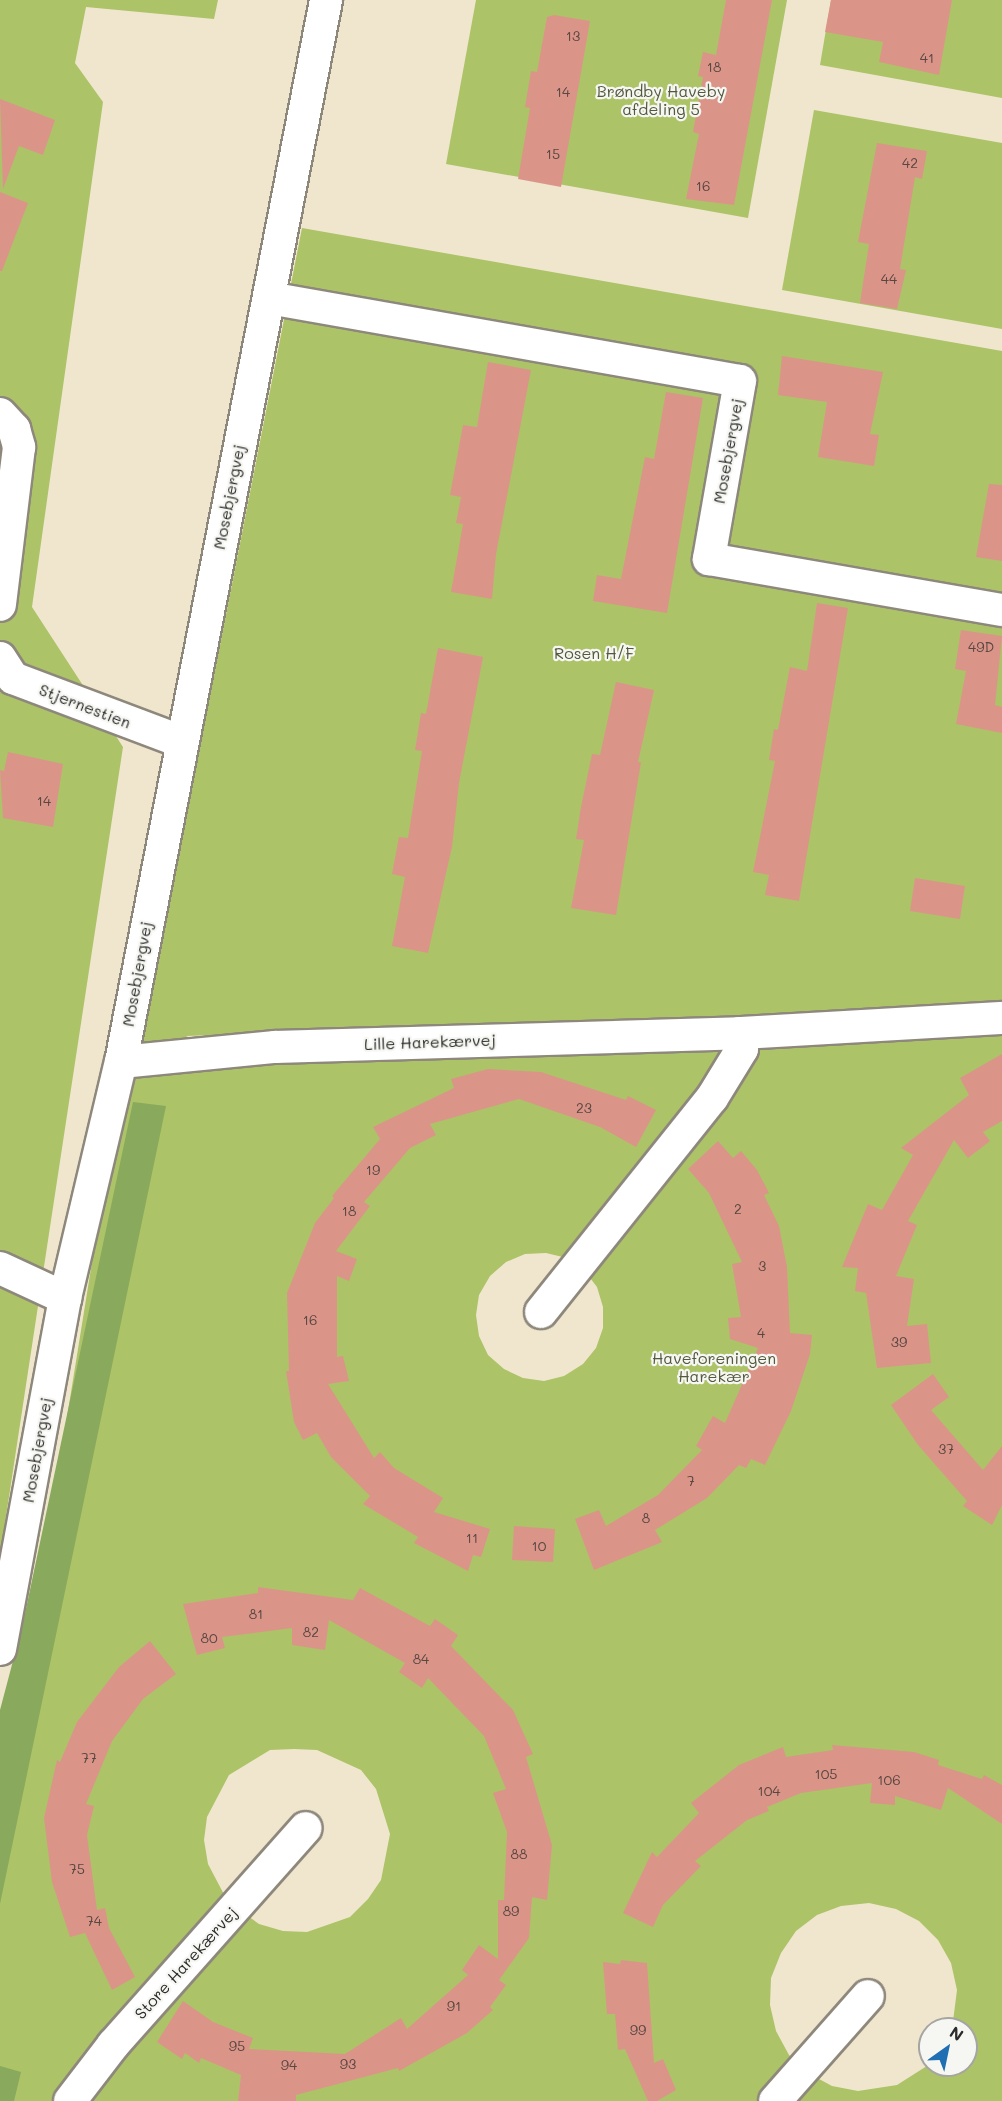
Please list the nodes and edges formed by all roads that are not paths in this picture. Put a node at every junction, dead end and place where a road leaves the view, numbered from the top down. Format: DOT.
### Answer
graph roads {
  1 [pos="326,0"];
  2 [pos="269,298"];
  3 [pos="0,414"];
  4 [pos="0,605"];
  5 [pos="1002,610"];
  6 [pos="0,658"];
  7 [pos="180,741"];
  8 [pos="1002,1018"];
  9 [pos="740,1033"];
  10 [pos="121,1062"];
  11 [pos="0,1268"];
  12 [pos="65,1298"];
  13 [pos="541,1312"];
  14 [pos="0,1649"];
  15 [pos="306,1828"];
  16 [pos="868,1996"];
  17 [pos="70,2101"];
  18 [pos="775,2101"];
  1 -- 2 [label="street, Mosebjergvej"];
  2 -- 5 [label="street, Mosebjergvej"];
  2 -- 7 [label="street, Mosebjergvej"];
  3 -- 4 [label="street"];
  6 -- 7 [label="street, Stjernestien"];
  7 -- 10 [label="street, Mosebjergvej"];
  8 -- 9 [label="street, Lille Harekærvej"];
  9 -- 10 [label="street, Lille Harekærvej"];
  9 -- 13 [label="street"];
  10 -- 12 [label="street, Mosebjergvej"];
  11 -- 12 [label="street"];
  12 -- 14 [label="street, Mosebjergvej"];
  15 -- 17 [label="street, Store Harekærvej"];
  16 -- 18 [label="street"];
}
